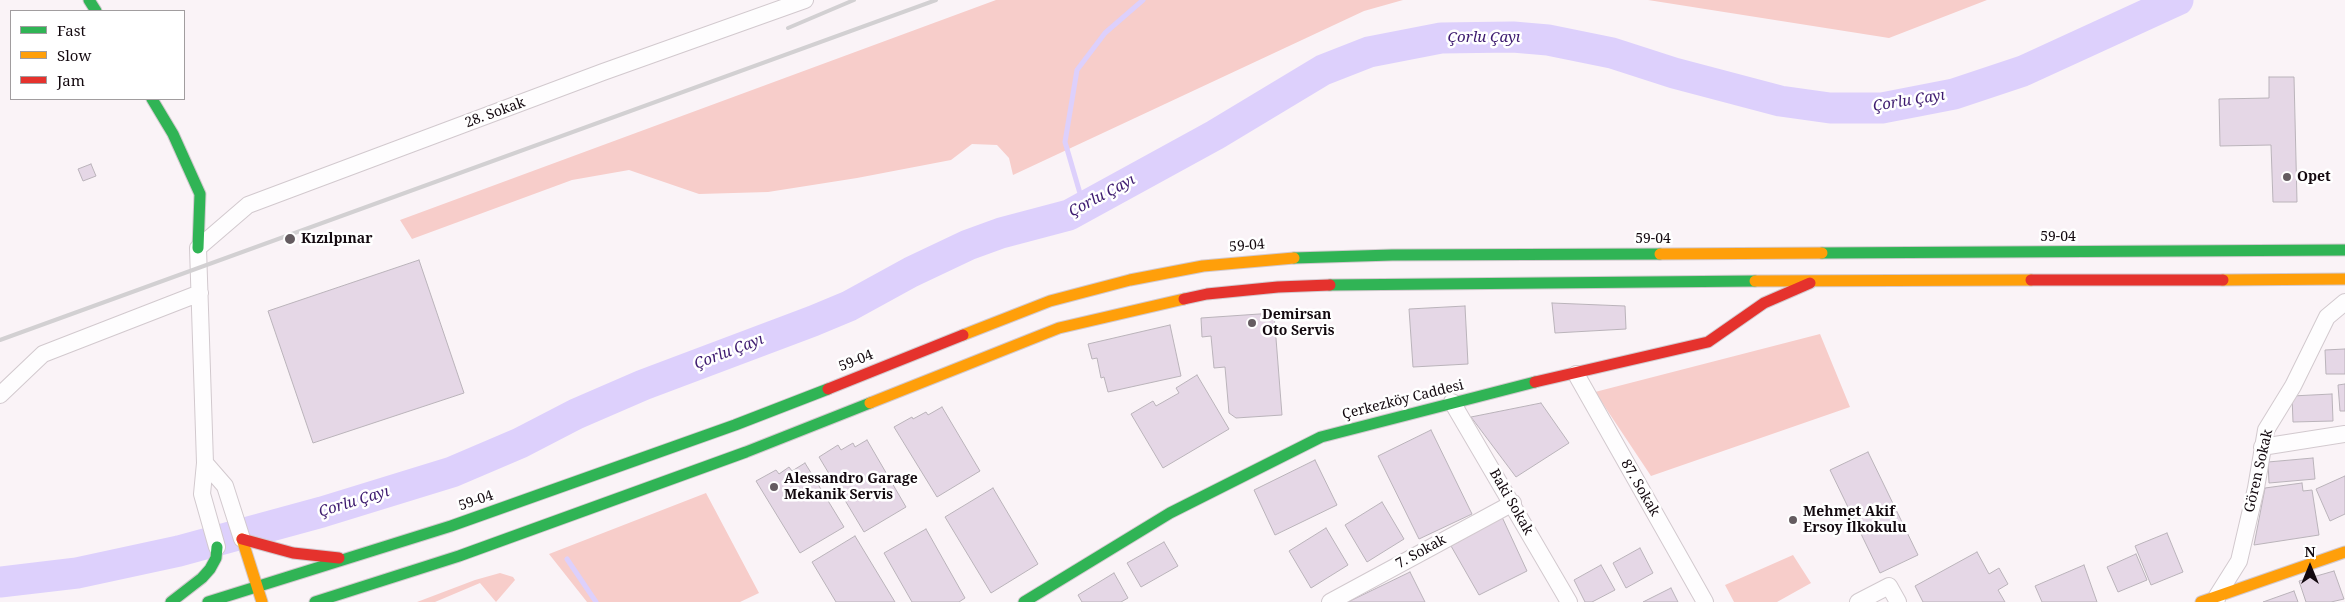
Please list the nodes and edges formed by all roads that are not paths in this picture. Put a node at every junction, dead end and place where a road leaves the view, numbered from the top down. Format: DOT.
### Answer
graph roads {
  1 [pos="805,0"];
  2 [pos="153,100"];
  3 [pos="198,248"];
  4 [pos="2345,250"];
  5 [pos="2345,279"];
  6 [pos="1810,282"];
  7 [pos="200,293"];
  8 [pos="2345,302"];
  9 [pos="2345,315"];
  10 [pos="2327,317"];
  11 [pos="1576,374"];
  12 [pos="0,395"];
  13 [pos="1452,402"];
  14 [pos="2345,434"];
  15 [pos="2262,447"];
  16 [pos="205,463"];
  17 [pos="1513,503"];
  18 [pos="242,539"];
  19 [pos="217,547"];
  20 [pos="2345,552"];
  21 [pos="459,556"];
  22 [pos="348,559"];
  23 [pos="410,584"];
  24 [pos="258,588"];
  25 [pos="230,599"];
  26 [pos="2217,599"];
  27 [pos="172,602"];
  28 [pos="208,602"];
  29 [pos="262,602"];
  30 [pos="315,602"];
  31 [pos="1024,602"];
  32 [pos="1330,602"];
  33 [pos="1569,602"];
  34 [pos="1705,602"];
  35 [pos="1858,602"];
  36 [pos="1898,602"];
  37 [pos="2201,602"];
  1 -- 3 [label="street, 28. Sokak"];
  2 -- 3 [label="main road"];
  3 -- 7 [label="street"];
  4 -- 22 [label="main road, 59-04 / 59-04"];
  5 -- 6 [label="main road"];
  6 -- 11 [label="main road, Çerkezköy Caddesi"];
  6 -- 21 [label="main road"];
  7 -- 12 [label="street"];
  7 -- 16 [label="street"];
  8 -- 10 [label="street, Gören Sokak"];
  9 -- 10 [label="street"];
  10 -- 15 [label="street, Gören Sokak"];
  11 -- 13 [label="main road, Çerkezköy Caddesi"];
  11 -- 34 [label="street, 87. Sokak"];
  13 -- 17 [label="street, Baki Sokak"];
  13 -- 31 [label="main road, Çerkezköy Caddesi"];
  14 -- 15 [label="street"];
  15 -- 26 [label="street, Gören Sokak"];
  16 -- 18 [label="street"];
  16 -- 19 [label="street"];
  17 -- 32 [label="street, 7. Sokak"];
  17 -- 33 [label="street, Baki Sokak"];
  18 -- 22 [label="main road"];
  18 -- 24 [label="main road"];
  19 -- 25 [label="main road"];
  19 -- 27 [label="main road"];
  20 -- 26 [label="main road"];
  21 -- 23 [label="main road"];
  21 -- 30 [label="main road"];
  22 -- 24 [label="main road, 59-04 / 59-04"];
  24 -- 25 [label="main road, 59-04 / 59-04"];
  24 -- 29 [label="main road"];
  25 -- 28 [label="main road, 59-04 / 59-04"];
  26 -- 37 [label="main road"];
  35 -- 36 [label="street"];
}
